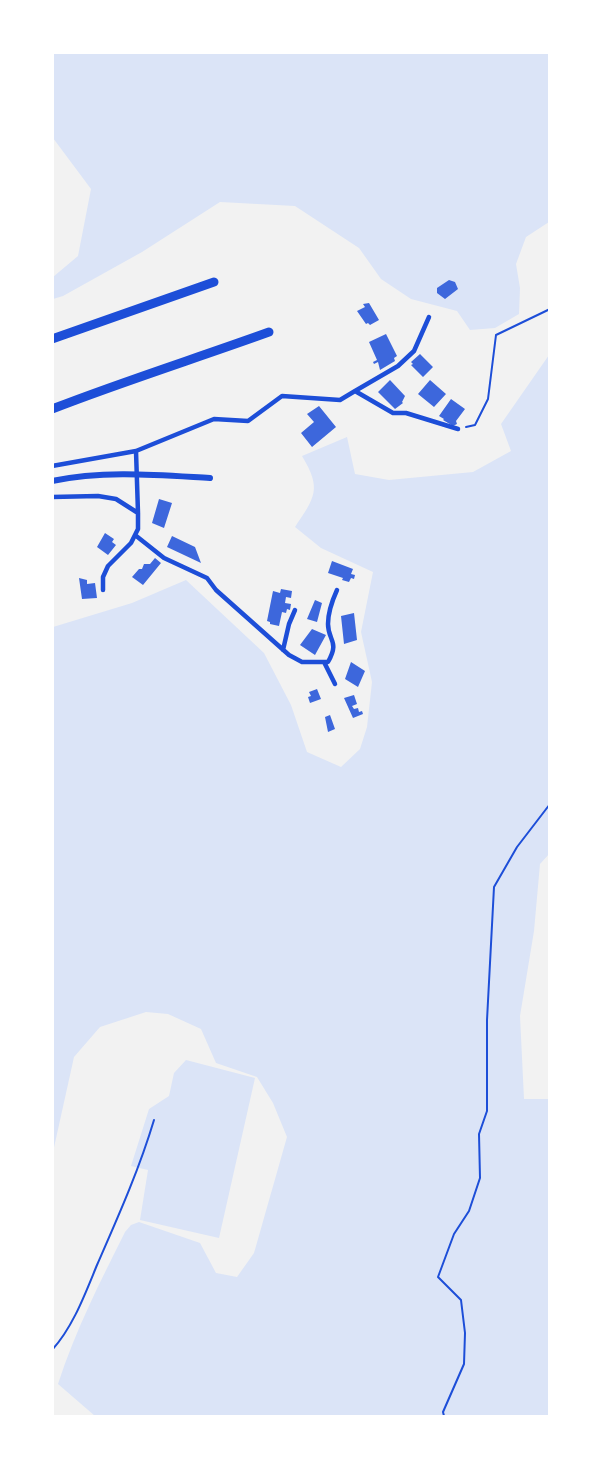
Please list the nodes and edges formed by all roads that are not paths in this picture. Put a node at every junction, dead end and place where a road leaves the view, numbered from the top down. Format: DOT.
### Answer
graph roads {
  1 [pos="214,282"];
  2 [pos="429,317"];
  3 [pos="269,332"];
  4 [pos="52,339"];
  5 [pos="355,391"];
  6 [pos="52,409"];
  7 [pos="458,429"];
  8 [pos="136,451"];
  9 [pos="52,466"];
  10 [pos="210,478"];
  11 [pos="52,481"];
  12 [pos="52,497"];
  13 [pos="138,513"];
  14 [pos="135,535"];
  15 [pos="103,590"];
  16 [pos="337,590"];
  17 [pos="295,610"];
  18 [pos="283,650"];
  19 [pos="326,662"];
  20 [pos="335,684"];
  21 [pos="154,1120"];
  22 [pos="52,1350"];
  1 -- 4 [label="highway"];
  2 -- 5 [label="street"];
  3 -- 6 [label="highway"];
  5 -- 7 [label="street"];
  5 -- 8 [label="street"];
  8 -- 9 [label="street"];
  8 -- 13 [label="street"];
  10 -- 11 [label="street"];
  12 -- 13 [label="street"];
  13 -- 14 [label="street"];
  14 -- 15 [label="street"];
  14 -- 18 [label="street"];
  16 -- 19 [label="street"];
  17 -- 18 [label="street"];
  18 -- 19 [label="street"];
  19 -- 20 [label="street"];
  21 -- 22 [label="lane"];
}
